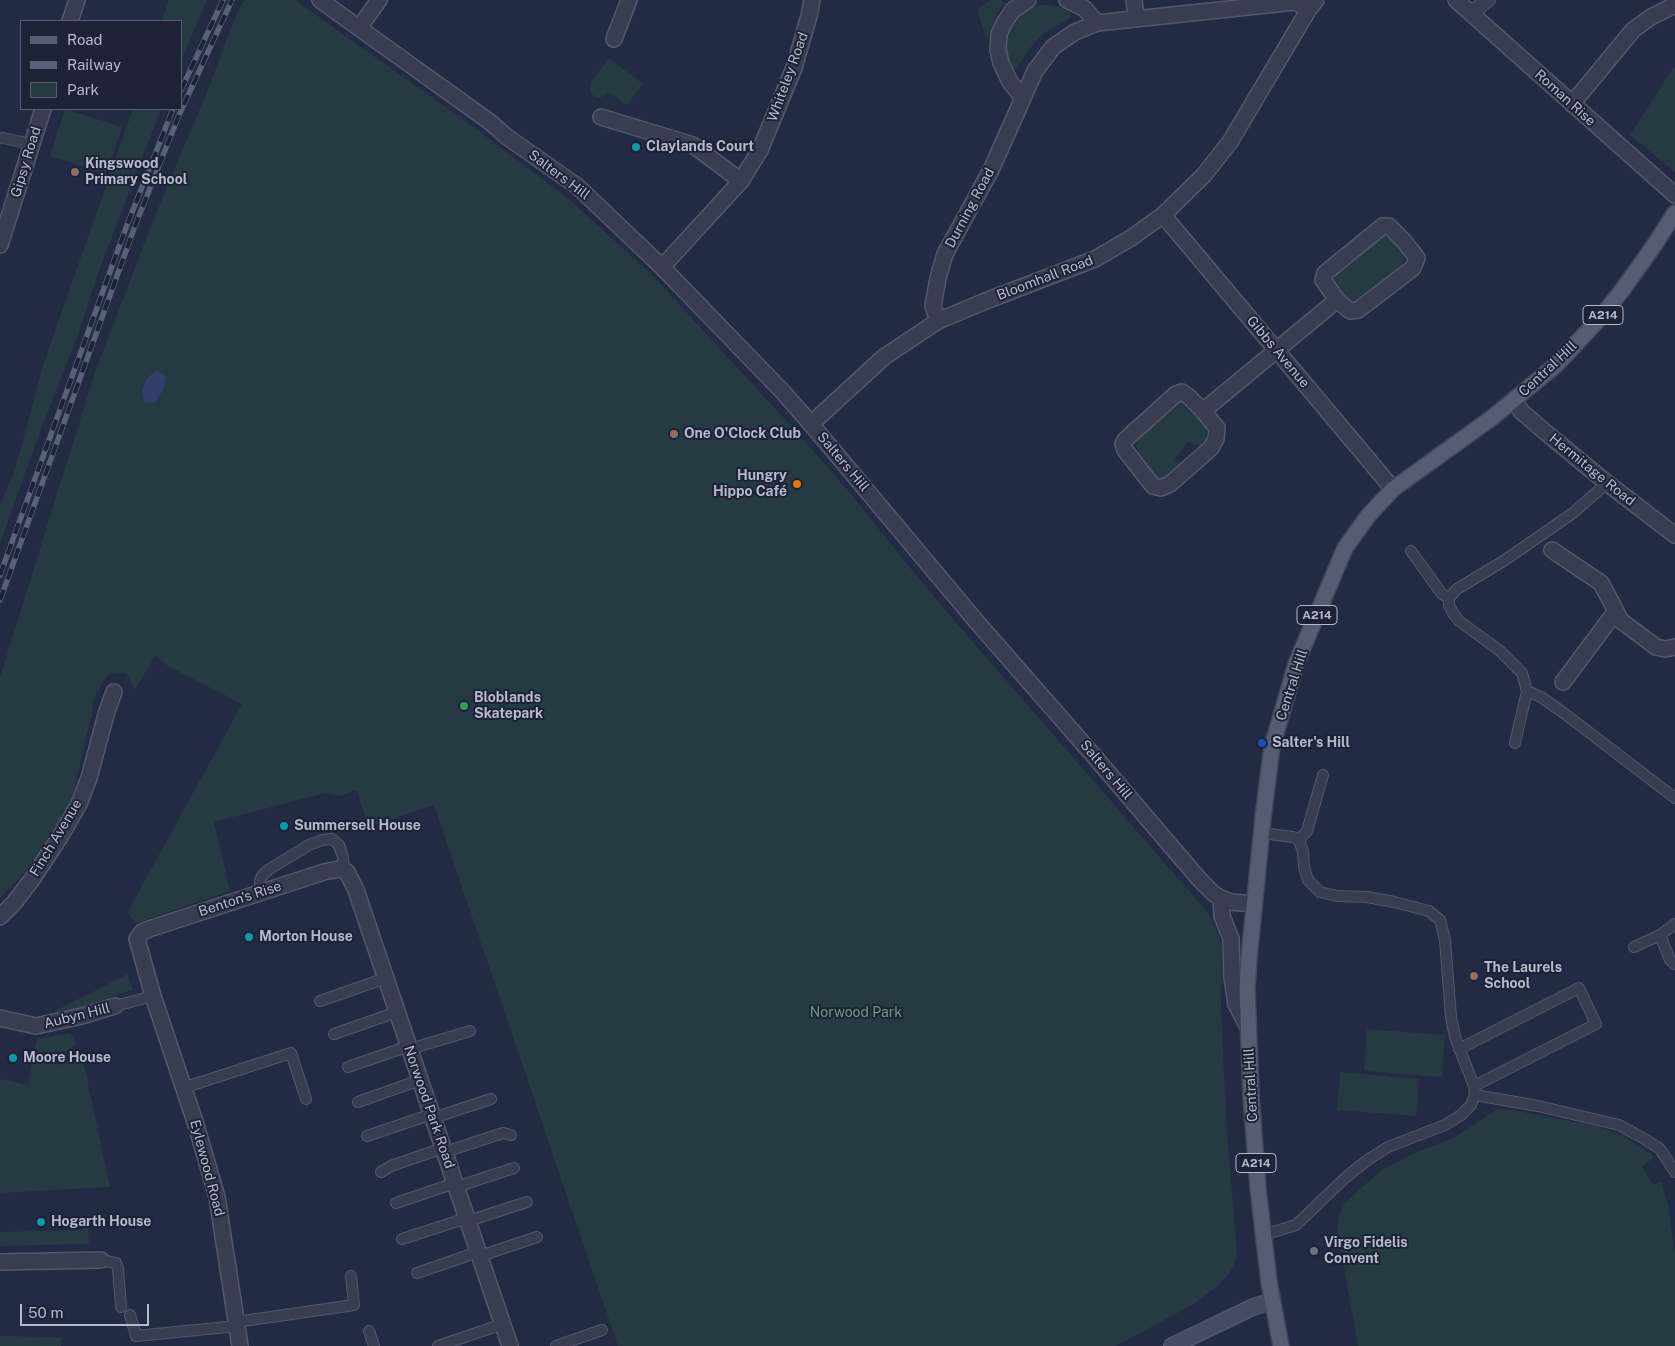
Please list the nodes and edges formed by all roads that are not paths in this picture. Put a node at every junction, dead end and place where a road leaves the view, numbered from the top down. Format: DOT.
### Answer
graph roads {
  1 [pos="77,0"];
  2 [pos="320,0"];
  3 [pos="379,0"];
  4 [pos="629,0"];
  5 [pos="812,0"];
  6 [pos="1028,0"];
  7 [pos="1067,0"];
  8 [pos="1134,0"];
  9 [pos="1456,0"];
  10 [pos="1488,0"];
  11 [pos="1312,5"];
  12 [pos="1675,5"];
  13 [pos="1471,13"];
  14 [pos="1136,18"];
  15 [pos="70,20"];
  16 [pos="1097,22"];
  17 [pos="360,28"];
  18 [pos="614,39"];
  19 [pos="1022,97"];
  20 [pos="1572,104"];
  21 [pos="43,110"];
  22 [pos="601,117"];
  23 [pos="3,138"];
  24 [pos="32,144"];
  25 [pos="741,181"];
  26 [pos="1675,195"];
  27 [pos="1675,213"];
  28 [pos="1163,215"];
  29 [pos="0,245"];
  30 [pos="662,267"];
  31 [pos="1336,300"];
  32 [pos="938,321"];
  33 [pos="1277,351"];
  34 [pos="1514,401"];
  35 [pos="1203,411"];
  36 [pos="811,424"];
  37 [pos="1607,483"];
  38 [pos="1393,489"];
  39 [pos="1675,535"];
  40 [pos="1552,550"];
  41 [pos="1411,551"];
  42 [pos="1449,598"];
  43 [pos="1616,611"];
  44 [pos="1675,647"];
  45 [pos="1563,682"];
  46 [pos="1527,691"];
  47 [pos="114,692"];
  48 [pos="1514,743"];
  49 [pos="1323,775"];
  50 [pos="1675,798"];
  51 [pos="1262,833"];
  52 [pos="1299,840"];
  53 [pos="344,870"];
  54 [pos="261,892"];
  55 [pos="1221,898"];
  56 [pos="1254,904"];
  57 [pos="0,917"];
  58 [pos="1675,924"];
  59 [pos="138,935"];
  60 [pos="1660,935"];
  61 [pos="1634,947"];
  62 [pos="1675,964"];
  63 [pos="386,978"];
  64 [pos="152,996"];
  65 [pos="320,1001"];
  66 [pos="115,1006"];
  67 [pos="397,1012"];
  68 [pos="0,1018"];
  69 [pos="1248,1027"];
  70 [pos="470,1030"];
  71 [pos="334,1034"];
  72 [pos="409,1048"];
  73 [pos="1458,1049"];
  74 [pos="348,1067"];
  75 [pos="420,1080"];
  76 [pos="183,1088"];
  77 [pos="1475,1090"];
  78 [pos="306,1099"];
  79 [pos="491,1099"];
  80 [pos="358,1102"];
  81 [pos="432,1116"];
  82 [pos="512,1135"];
  83 [pos="367,1136"];
  84 [pos="444,1150"];
  85 [pos="514,1168"];
  86 [pos="381,1172"];
  87 [pos="1675,1172"];
  88 [pos="456,1185"];
  89 [pos="396,1202"];
  90 [pos="527,1202"];
  91 [pos="467,1219"];
  92 [pos="1263,1235"];
  93 [pos="537,1237"];
  94 [pos="402,1239"];
  95 [pos="479,1254"];
  96 [pos="101,1260"];
  97 [pos="0,1262"];
  98 [pos="417,1273"];
  99 [pos="351,1276"];
  100 [pos="1272,1301"];
  101 [pos="121,1307"];
  102 [pos="130,1315"];
  103 [pos="237,1324"];
  104 [pos="503,1324"];
  105 [pos="602,1330"];
  106 [pos="369,1331"];
  107 [pos="240,1346"];
  108 [pos="374,1346"];
  109 [pos="438,1346"];
  110 [pos="510,1346"];
  111 [pos="556,1346"];
  112 [pos="1172,1346"];
  113 [pos="1281,1346"];
  1 -- 15 [label="street"];
  2 -- 17 [label="street, Salters Hill"];
  3 -- 17 [label="street"];
  4 -- 18 [label="street"];
  5 -- 25 [label="street, Whiteley Road"];
  6 -- 19 [label="street"];
  7 -- 16 [label="street"];
  8 -- 14 [label="street"];
  9 -- 13 [label="street, Roman Rise"];
  10 -- 13 [label="street"];
  11 -- 14 [label="street, Durning Road"];
  11 -- 28 [label="street, Bloomhall Road"];
  12 -- 20 [label="street"];
  13 -- 20 [label="street, Roman Rise"];
  14 -- 16 [label="street, Durning Road"];
  16 -- 19 [label="street, Durning Road"];
  17 -- 30 [label="street, Salters Hill"];
  19 -- 32 [label="street, Durning Road"];
  20 -- 26 [label="street, Roman Rise"];
  21 -- 24 [label="street, Gipsy Road"];
  22 -- 25 [label="street"];
  23 -- 24 [label="lane"];
  24 -- 29 [label="street, Gipsy Road"];
  25 -- 30 [label="street, Whiteley Road"];
  27 -- 34 [label="main road, Central Hill / A214"];
  28 -- 32 [label="street, Bloomhall Road"];
  28 -- 33 [label="street, Gibbs Avenue"];
  30 -- 36 [label="street, Salters Hill"];
  31 -- 31 [label="street"];
  31 -- 33 [label="street"];
  32 -- 36 [label="street, Bloomhall Road"];
  33 -- 35 [label="street"];
  33 -- 38 [label="street, Gibbs Avenue"];
  34 -- 37 [label="street, Hermitage Road"];
  34 -- 38 [label="main road, Central Hill / A214"];
  35 -- 35 [label="street"];
  36 -- 55 [label="street, Salters Hill"];
  37 -- 39 [label="street, Hermitage Road"];
  37 -- 42 [label="lane"];
  38 -- 51 [label="main road, Central Hill / A214"];
  40 -- 43 [label="street"];
  41 -- 42 [label="lane"];
  42 -- 46 [label="lane"];
  43 -- 44 [label="street"];
  43 -- 45 [label="street"];
  46 -- 48 [label="lane"];
  46 -- 50 [label="lane"];
  47 -- 57 [label="street, Finch Avenue"];
  49 -- 52 [label="lane"];
  51 -- 52 [label="lane"];
  51 -- 56 [label="main road, Central Hill / A214"];
  52 -- 73 [label="lane"];
  53 -- 54 [label="street, Benton's Rise"];
  53 -- 54 [label="lane"];
  53 -- 63 [label="street, Norwood Park Road"];
  54 -- 59 [label="street, Benton's Rise"];
  55 -- 56 [label="street, Salters Hill"];
  55 -- 69 [label="street"];
  56 -- 69 [label="main road, Central Hill / A214"];
  58 -- 60 [label="lane"];
  59 -- 64 [label="street, Eylewood Road"];
  60 -- 61 [label="lane"];
  60 -- 62 [label="lane"];
  63 -- 65 [label="lane"];
  63 -- 67 [label="street, Norwood Park Road"];
  64 -- 66 [label="lane, Aubyn Hill"];
  64 -- 76 [label="street, Eylewood Road"];
  66 -- 68 [label="street, Aubyn Hill"];
  67 -- 71 [label="lane"];
  67 -- 72 [label="street, Norwood Park Road"];
  69 -- 92 [label="main road, Central Hill / A214"];
  70 -- 72 [label="lane"];
  72 -- 74 [label="lane"];
  72 -- 75 [label="street, Norwood Park Road"];
  73 -- 77 [label="lane"];
  73 -- 77 [label="lane"];
  75 -- 80 [label="lane"];
  75 -- 81 [label="street, Norwood Park Road"];
  76 -- 78 [label="lane"];
  76 -- 103 [label="street, Eylewood Road"];
  77 -- 87 [label="lane"];
  77 -- 92 [label="lane"];
  79 -- 81 [label="lane"];
  81 -- 83 [label="lane"];
  81 -- 84 [label="street, Norwood Park Road"];
  82 -- 84 [label="lane"];
  84 -- 86 [label="lane"];
  84 -- 88 [label="street, Norwood Park Road"];
  85 -- 88 [label="lane"];
  88 -- 89 [label="lane"];
  88 -- 91 [label="street, Norwood Park Road"];
  90 -- 91 [label="lane"];
  91 -- 94 [label="lane"];
  91 -- 95 [label="street, Norwood Park Road"];
  92 -- 100 [label="main road, Central Hill / A214"];
  93 -- 95 [label="lane"];
  95 -- 98 [label="lane"];
  95 -- 104 [label="street, Norwood Park Road"];
  96 -- 97 [label="street"];
  96 -- 101 [label="lane"];
  99 -- 103 [label="lane"];
  100 -- 112 [label="main road"];
  100 -- 113 [label="main road, A214"];
  102 -- 103 [label="lane"];
  103 -- 107 [label="street, Eylewood Road"];
  104 -- 109 [label="lane"];
  104 -- 110 [label="street, Norwood Park Road"];
  105 -- 111 [label="lane"];
  106 -- 108 [label="lane"];
}
